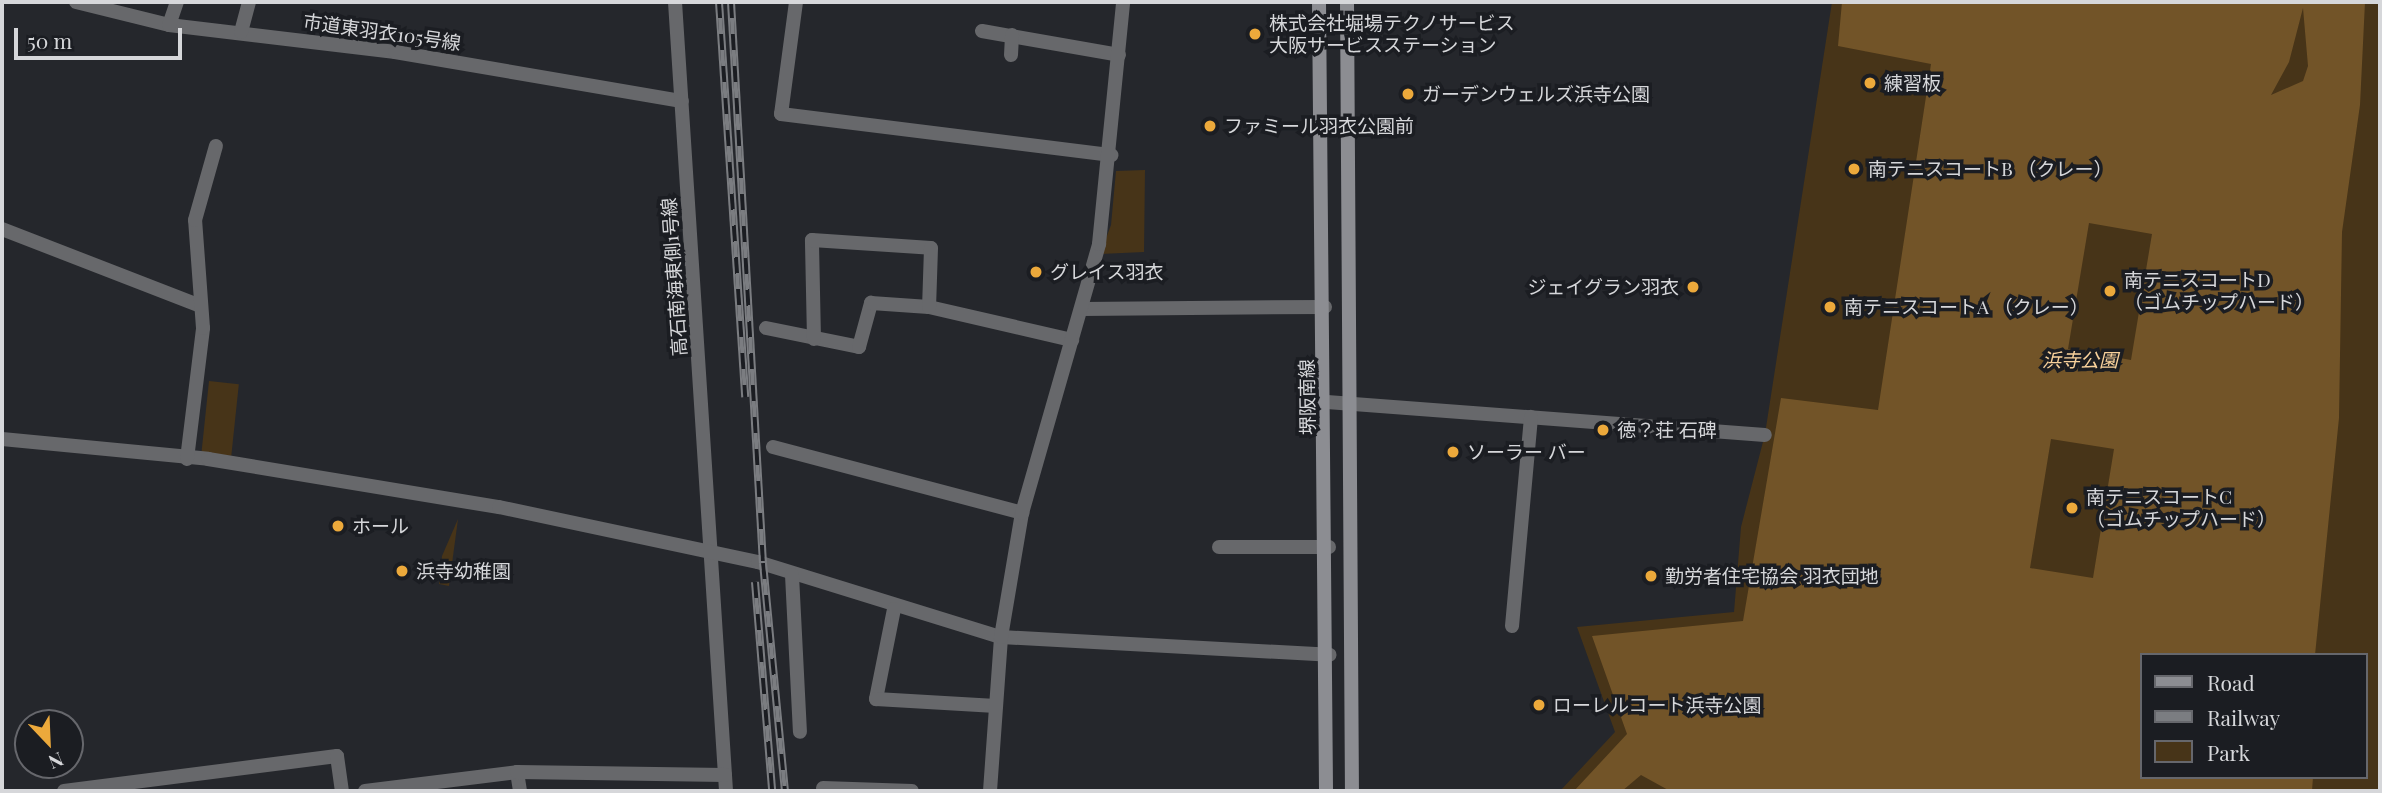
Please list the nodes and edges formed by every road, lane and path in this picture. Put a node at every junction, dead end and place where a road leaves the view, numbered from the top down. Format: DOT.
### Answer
graph roads {
  1 [pos="76,2"];
  2 [pos="177,2"];
  3 [pos="249,2"];
  4 [pos="675,2"];
  5 [pos="796,2"];
  6 [pos="1123,2"];
  7 [pos="1319,2"];
  8 [pos="1347,2"];
  9 [pos="169,25"];
  10 [pos="982,31"];
  11 [pos="241,32"];
  12 [pos="1012,35"];
  13 [pos="1011,55"];
  14 [pos="1119,55"];
  15 [pos="682,101"];
  16 [pos="216,146"];
  17 [pos="1111,155"];
  18 [pos="2,229"];
  19 [pos="201,306"];
  20 [pos="929,307"];
  21 [pos="1325,307"];
  22 [pos="1082,309"];
  23 [pos="766,328"];
  24 [pos="814,339"];
  25 [pos="1072,340"];
  26 [pos="1327,402"];
  27 [pos="1352,403"];
  28 [pos="1531,417"];
  29 [pos="1765,435"];
  30 [pos="2,439"];
  31 [pos="773,447"];
  32 [pos="187,459"];
  33 [pos="1022,513"];
  34 [pos="1219,547"];
  35 [pos="1329,547"];
  36 [pos="710,550"];
  37 [pos="792,575"];
  38 [pos="894,609"];
  39 [pos="1512,626"];
  40 [pos="1001,637"];
  41 [pos="1330,654"];
  42 [pos="996,706"];
  43 [pos="800,732"];
  44 [pos="517,772"];
  45 [pos="725,775"];
  46 [pos="151,785"];
  47 [pos="823,788"];
  48 [pos="64,791"];
  49 [pos="342,791"];
  50 [pos="365,791"];
  51 [pos="520,791"];
  52 [pos="726,791"];
  53 [pos="912,791"];
  54 [pos="990,791"];
  55 [pos="1326,791"];
  56 [pos="1352,791"];
  1 -- 9 [label="street, 市道東羽衣105号線"];
  2 -- 9 [label="street"];
  3 -- 11 [label="street"];
  4 -- 15 [label="street, 高石南海東側1号線"];
  5 -- 17 [label="street"];
  6 -- 14 [label="street"];
  7 -- 21 [label="main road, 堺阪南線"];
  8 -- 27 [label="main road"];
  9 -- 11 [label="street, 市道東羽衣105号線"];
  10 -- 12 [label="street"];
  11 -- 15 [label="street, 市道東羽衣105号線"];
  12 -- 13 [label="street"];
  12 -- 14 [label="street"];
  14 -- 17 [label="street"];
  15 -- 36 [label="street, 高石南海東側1号線"];
  16 -- 19 [label="street"];
  17 -- 22 [label="street"];
  18 -- 19 [label="street"];
  19 -- 32 [label="street"];
  20 -- 24 [label="street"];
  20 -- 24 [label="street"];
  20 -- 25 [label="street"];
  21 -- 22 [label="street"];
  21 -- 26 [label="main road, 堺阪南線"];
  22 -- 25 [label="street"];
  23 -- 24 [label="street"];
  25 -- 33 [label="street"];
  26 -- 27 [label="street"];
  26 -- 35 [label="main road, 堺阪南線"];
  27 -- 28 [label="street"];
  27 -- 56 [label="main road"];
  28 -- 29 [label="street"];
  28 -- 39 [label="street"];
  30 -- 32 [label="street"];
  31 -- 33 [label="street"];
  32 -- 36 [label="street"];
  33 -- 40 [label="street"];
  34 -- 35 [label="street"];
  35 -- 41 [label="main road, 堺阪南線"];
  36 -- 37 [label="street"];
  36 -- 45 [label="street, 高石南海東側1号線"];
  37 -- 38 [label="street"];
  37 -- 43 [label="street"];
  38 -- 40 [label="street"];
  38 -- 42 [label="street"];
  40 -- 41 [label="street"];
  40 -- 42 [label="street"];
  41 -- 55 [label="main road, 堺阪南線"];
  42 -- 54 [label="street"];
  44 -- 45 [label="street"];
  44 -- 50 [label="street"];
  44 -- 51 [label="street"];
  45 -- 52 [label="street, 高石南海東側1号線"];
  46 -- 48 [label="street"];
  46 -- 49 [label="street"];
  47 -- 53 [label="street"];
}
